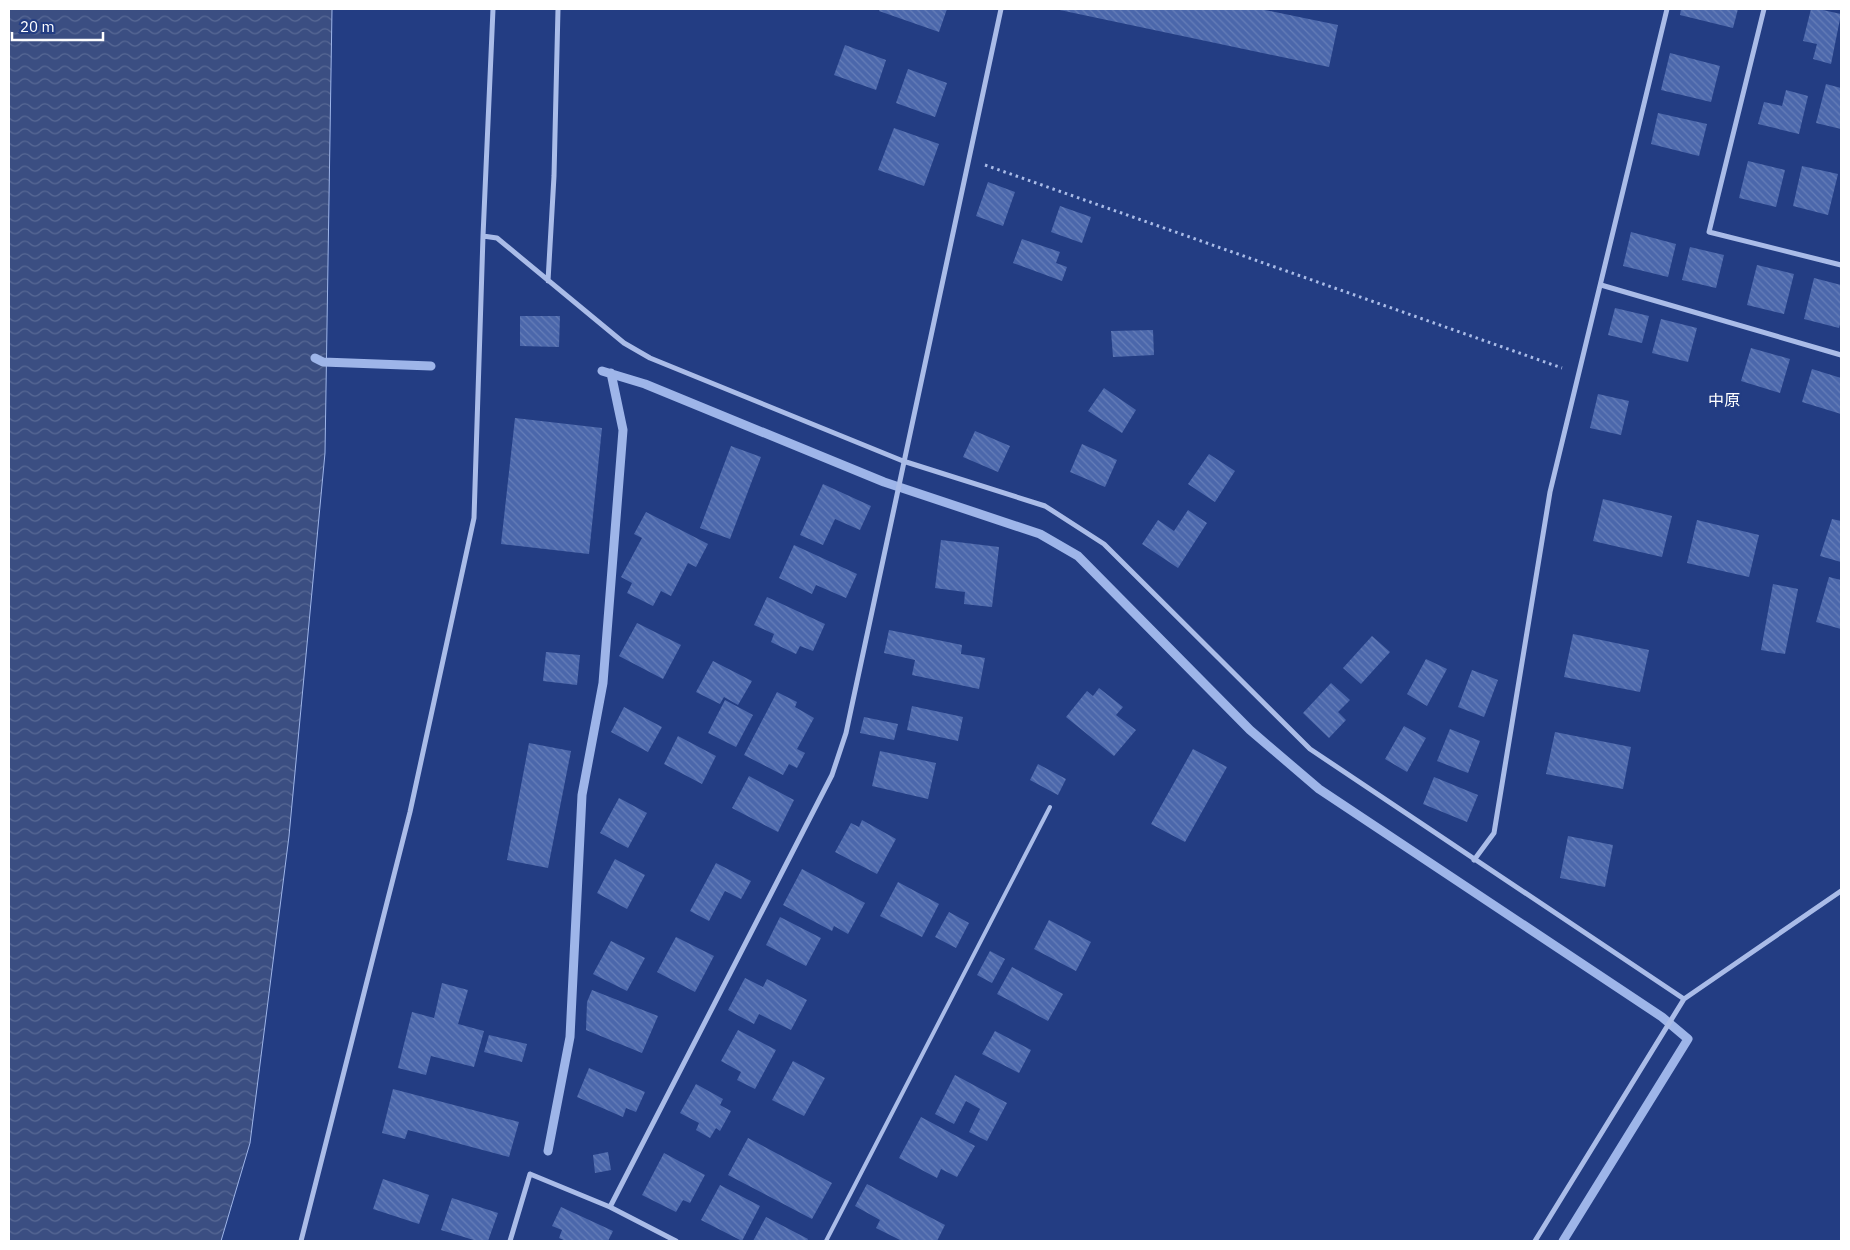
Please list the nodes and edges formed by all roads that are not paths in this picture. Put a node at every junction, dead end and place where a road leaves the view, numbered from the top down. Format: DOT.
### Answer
graph roads {
  1 [pos="493,9"];
  2 [pos="558,9"];
  3 [pos="1001,9"];
  4 [pos="1667,9"];
  5 [pos="1764,9"];
  6 [pos="482,236"];
  7 [pos="1841,265"];
  8 [pos="548,281"];
  9 [pos="1601,286"];
  10 [pos="1841,355"];
  11 [pos="904,461"];
  12 [pos="1050,807"];
  13 [pos="1474,860"];
  14 [pos="1841,891"];
  15 [pos="1684,999"];
  16 [pos="610,1207"];
  17 [pos="301,1241"];
  18 [pos="510,1241"];
  19 [pos="676,1241"];
  20 [pos="826,1241"];
  21 [pos="1535,1241"];
  1 -- 6 [label="street"];
  2 -- 8 [label="street"];
  3 -- 11 [label="street"];
  4 -- 9 [label="street"];
  5 -- 7 [label="street"];
  6 -- 8 [label="street"];
  6 -- 17 [label="street"];
  8 -- 11 [label="street"];
  9 -- 10 [label="street"];
  9 -- 13 [label="street"];
  11 -- 13 [label="street"];
  11 -- 16 [label="street"];
  12 -- 20 [label="lane"];
  13 -- 15 [label="street"];
  14 -- 15 [label="street"];
  15 -- 21 [label="street"];
  16 -- 18 [label="street"];
  16 -- 19 [label="street"];
}
